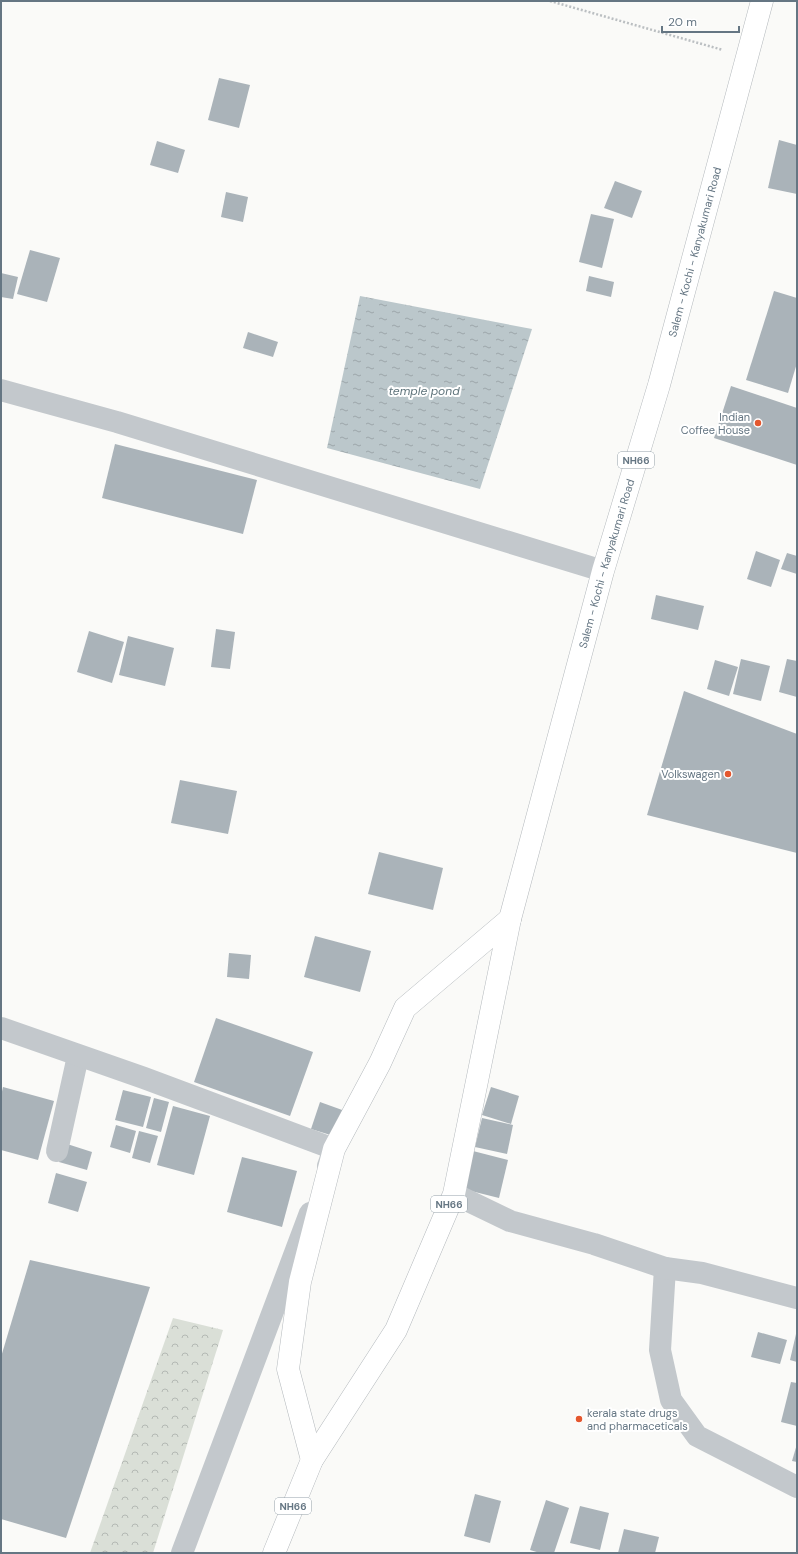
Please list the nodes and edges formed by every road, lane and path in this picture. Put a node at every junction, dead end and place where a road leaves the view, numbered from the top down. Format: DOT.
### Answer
graph roads {
  1 [pos="550,1"];
  2 [pos="762,1"];
  3 [pos="747,57"];
  4 [pos="1,390"];
  5 [pos="603,571"];
  6 [pos="510,919"];
  7 [pos="1,1028"];
  8 [pos="78,1056"];
  9 [pos="334,1149"];
  10 [pos="57,1152"];
  11 [pos="454,1194"];
  12 [pos="666,1268"];
  13 [pos="797,1298"];
  14 [pos="312,1460"];
  15 [pos="797,1487"];
  16 [pos="182,1553"];
  17 [pos="274,1553"];
  1 -- 3 [label="path"];
  2 -- 3 [label="highway, Salem - Kochi - Kanyakumari Road / NH66"];
  3 -- 5 [label="highway, Salem - Kochi - Kanyakumari Road / NH66"];
  4 -- 5 [label="street"];
  5 -- 6 [label="highway, Salem - Kochi - Kanyakumari Road / NH66"];
  6 -- 9 [label="highway"];
  6 -- 11 [label="highway, NH66"];
  7 -- 8 [label="street"];
  8 -- 9 [label="street"];
  8 -- 10 [label="street"];
  9 -- 14 [label="highway"];
  9 -- 16 [label="street"];
  11 -- 12 [label="street"];
  11 -- 14 [label="highway, NH66"];
  12 -- 13 [label="street"];
  12 -- 15 [label="street"];
  14 -- 17 [label="highway, NH66"];
}
